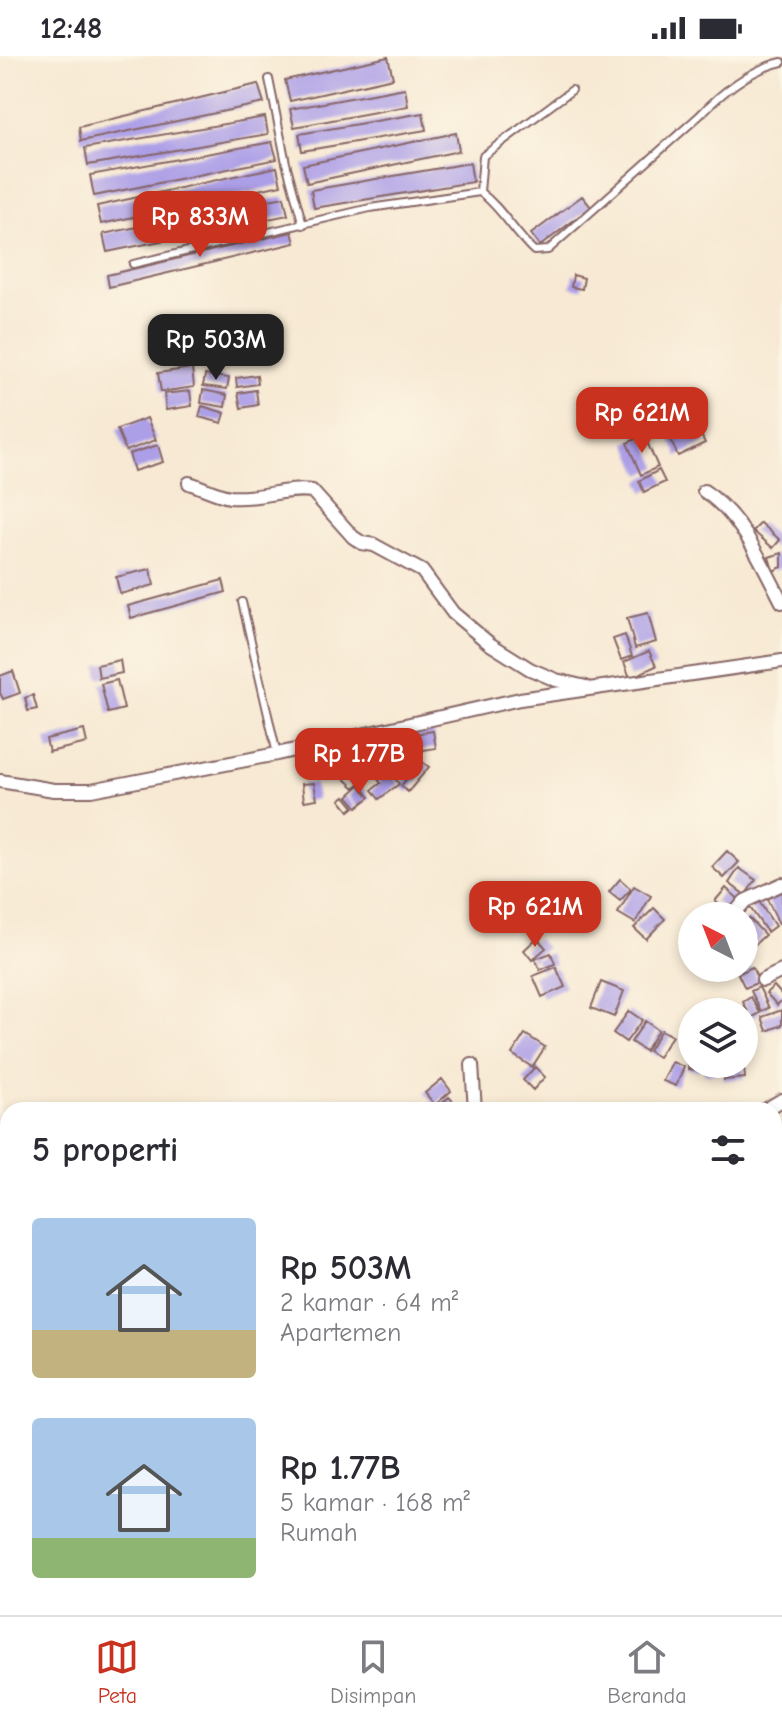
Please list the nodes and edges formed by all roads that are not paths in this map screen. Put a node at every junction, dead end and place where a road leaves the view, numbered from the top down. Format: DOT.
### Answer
graph roads {
  1 [pos="782,62"];
  2 [pos="269,79"];
  3 [pos="572,90"];
  4 [pos="480,192"];
  5 [pos="303,225"];
  6 [pos="133,264"];
  7 [pos="189,483"];
  8 [pos="704,491"];
  9 [pos="242,602"];
  10 [pos="782,602"];
  11 [pos="782,661"];
  12 [pos="594,689"];
  13 [pos="277,754"];
  14 [pos="1,778"];
  15 [pos="782,884"];
  16 [pos="744,902"];
  17 [pos="782,971"];
  18 [pos="763,980"];
  19 [pos="472,1065"];
  20 [pos="474,1102"];
  1 -- 4 [label="lane"];
  2 -- 5 [label="lane"];
  3 -- 4 [label="lane"];
  4 -- 5 [label="lane"];
  5 -- 6 [label="lane"];
  7 -- 12 [label="street"];
  8 -- 10 [label="street"];
  9 -- 13 [label="lane"];
  11 -- 12 [label="street"];
  12 -- 13 [label="street"];
  13 -- 14 [label="street"];
  15 -- 16 [label="street"];
  17 -- 18 [label="street"];
  19 -- 20 [label="street"];
}
